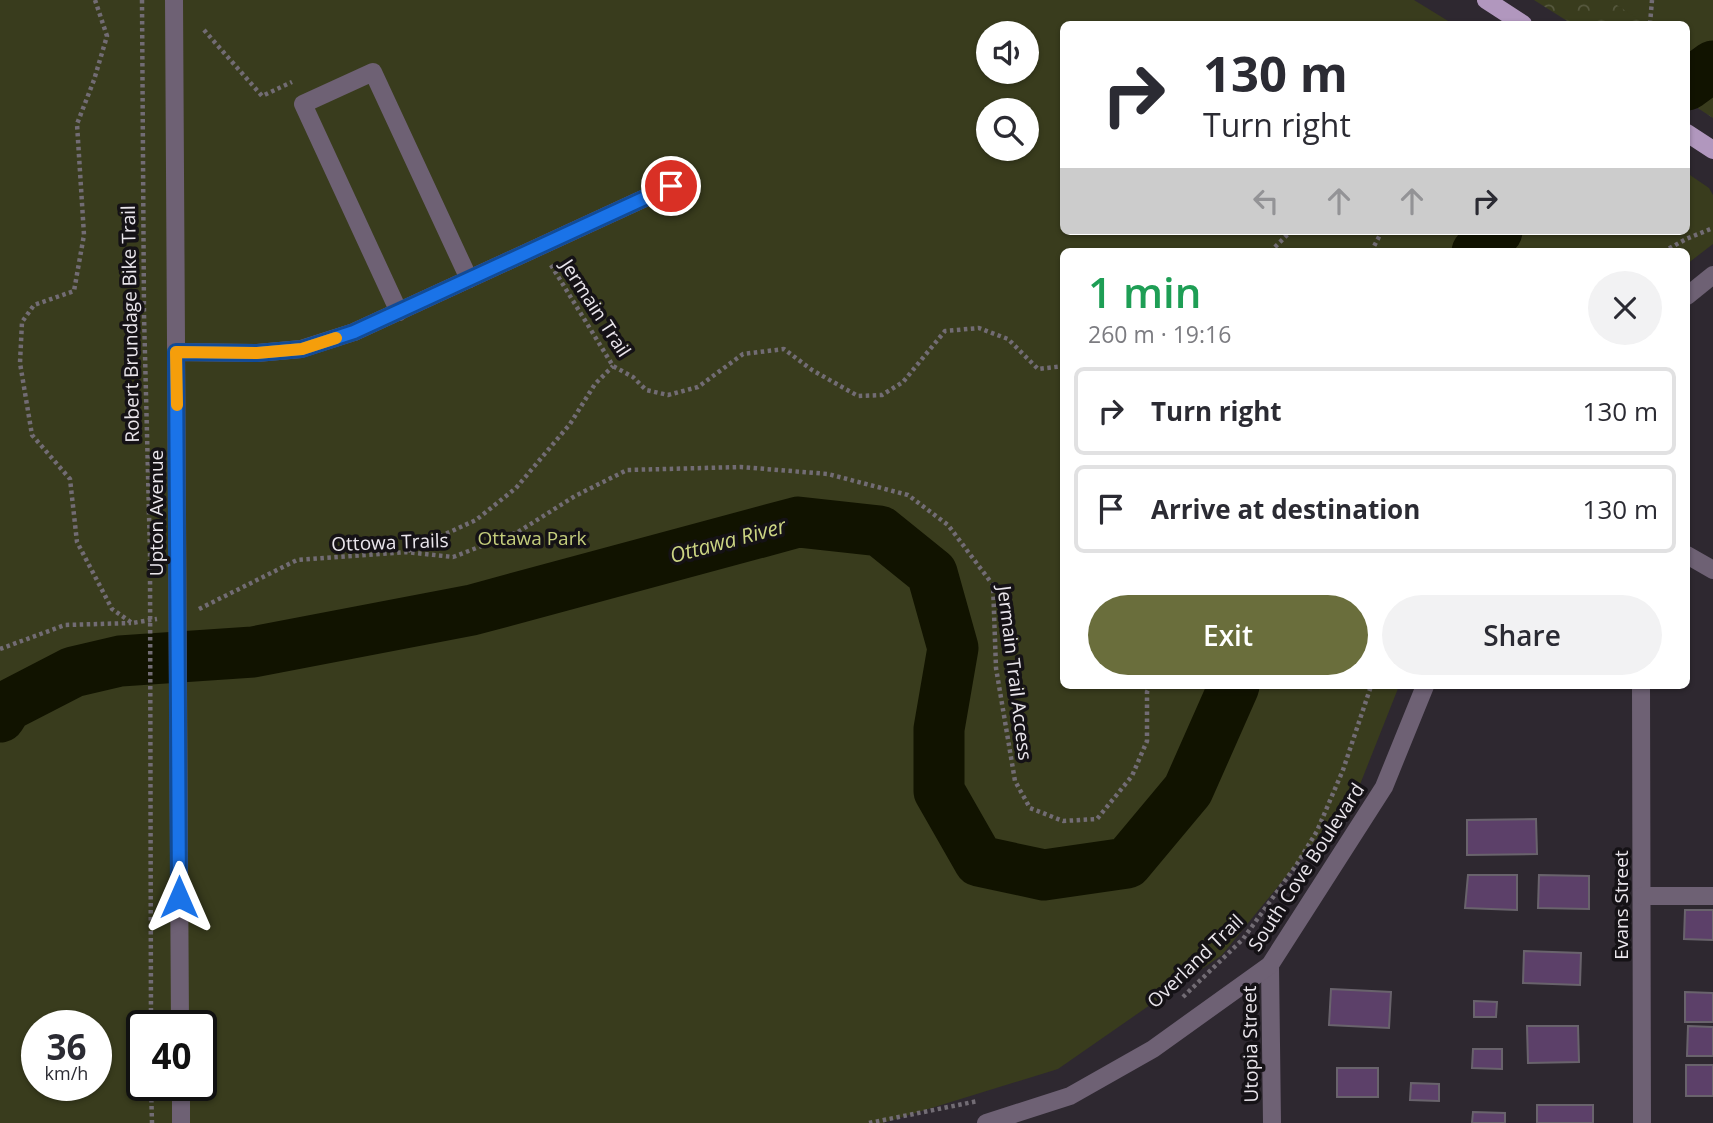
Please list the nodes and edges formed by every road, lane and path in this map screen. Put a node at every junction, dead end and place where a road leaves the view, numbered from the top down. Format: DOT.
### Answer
graph roads {
  1 [pos="95,0"];
  2 [pos="142,0"];
  3 [pos="174,0"];
  4 [pos="1486,0"];
  5 [pos="1652,0"];
  6 [pos="1518,21"];
  7 [pos="1650,21"];
  8 [pos="204,30"];
  9 [pos="293,82"];
  10 [pos="1690,135"];
  11 [pos="1713,150"];
  12 [pos="671,186"];
  13 [pos="1713,228"];
  14 [pos="1287,235"];
  15 [pos="539,247"];
  16 [pos="1274,248"];
  17 [pos="1670,248"];
  18 [pos="1713,275"];
  19 [pos="469,279"];
  20 [pos="1690,294"];
  21 [pos="399,312"];
  22 [pos="176,352"];
  23 [pos="613,366"];
  24 [pos="1060,366"];
  25 [pos="727,467"];
  26 [pos="406,552"];
  27 [pos="1690,557"];
  28 [pos="1713,570"];
  29 [pos="188,616"];
  30 [pos="166,618"];
  31 [pos="132,622"];
  32 [pos="0,649"];
  33 [pos="1148,689"];
  34 [pos="1370,689"];
  35 [pos="1424,689"];
  36 [pos="1641,689"];
  37 [pos="1642,896"];
  38 [pos="1713,896"];
  39 [pos="1270,965"];
  40 [pos="1178,1002"];
  41 [pos="151,1010"];
  42 [pos="180,1010"];
  43 [pos="982,1100"];
  44 [pos="152,1101"];
  45 [pos="181,1101"];
  46 [pos="152,1123"];
  47 [pos="181,1123"];
  48 [pos="869,1123"];
  49 [pos="986,1123"];
  50 [pos="1272,1123"];
  51 [pos="1643,1123"];
  1 -- 31 [label="path"];
  2 -- 41 [label="path, Robert Brundage Bike Trail"];
  3 -- 22 [label="street, Upton Avenue"];
  4 -- 6 [label="main road"];
  5 -- 7 [label="path"];
  8 -- 9 [label="path"];
  10 -- 11 [label="main road"];
  12 -- 15 [label="street"];
  13 -- 17 [label="path"];
  14 -- 16 [label="path"];
  15 -- 19 [label="street"];
  15 -- 23 [label="path, Jermain Trail"];
  18 -- 20 [label="street"];
  19 -- 21 [label="street"];
  19 -- 21 [label="street"];
  21 -- 22 [label="street"];
  22 -- 42 [label="street, Upton Avenue"];
  23 -- 24 [label="path, Jermain Trail"];
  23 -- 26 [label="path"];
  25 -- 26 [label="path, Ottowa Trails"];
  25 -- 33 [label="path, Jermain Trail Access"];
  26 -- 29 [label="path, Ottowa Trails"];
  27 -- 28 [label="street"];
  30 -- 31 [label="path"];
  31 -- 32 [label="path"];
  34 -- 40 [label="path, Overland Trail"];
  35 -- 39 [label="street, South Cove Boulevard"];
  36 -- 37 [label="street, Evans Street"];
  37 -- 38 [label="street"];
  37 -- 51 [label="street, Evans Street"];
  39 -- 49 [label="street, South Cove Boulevard"];
  39 -- 50 [label="street, Utopia Street"];
  43 -- 48 [label="path"];
  44 -- 46 [label="path"];
  45 -- 47 [label="street"];
}
